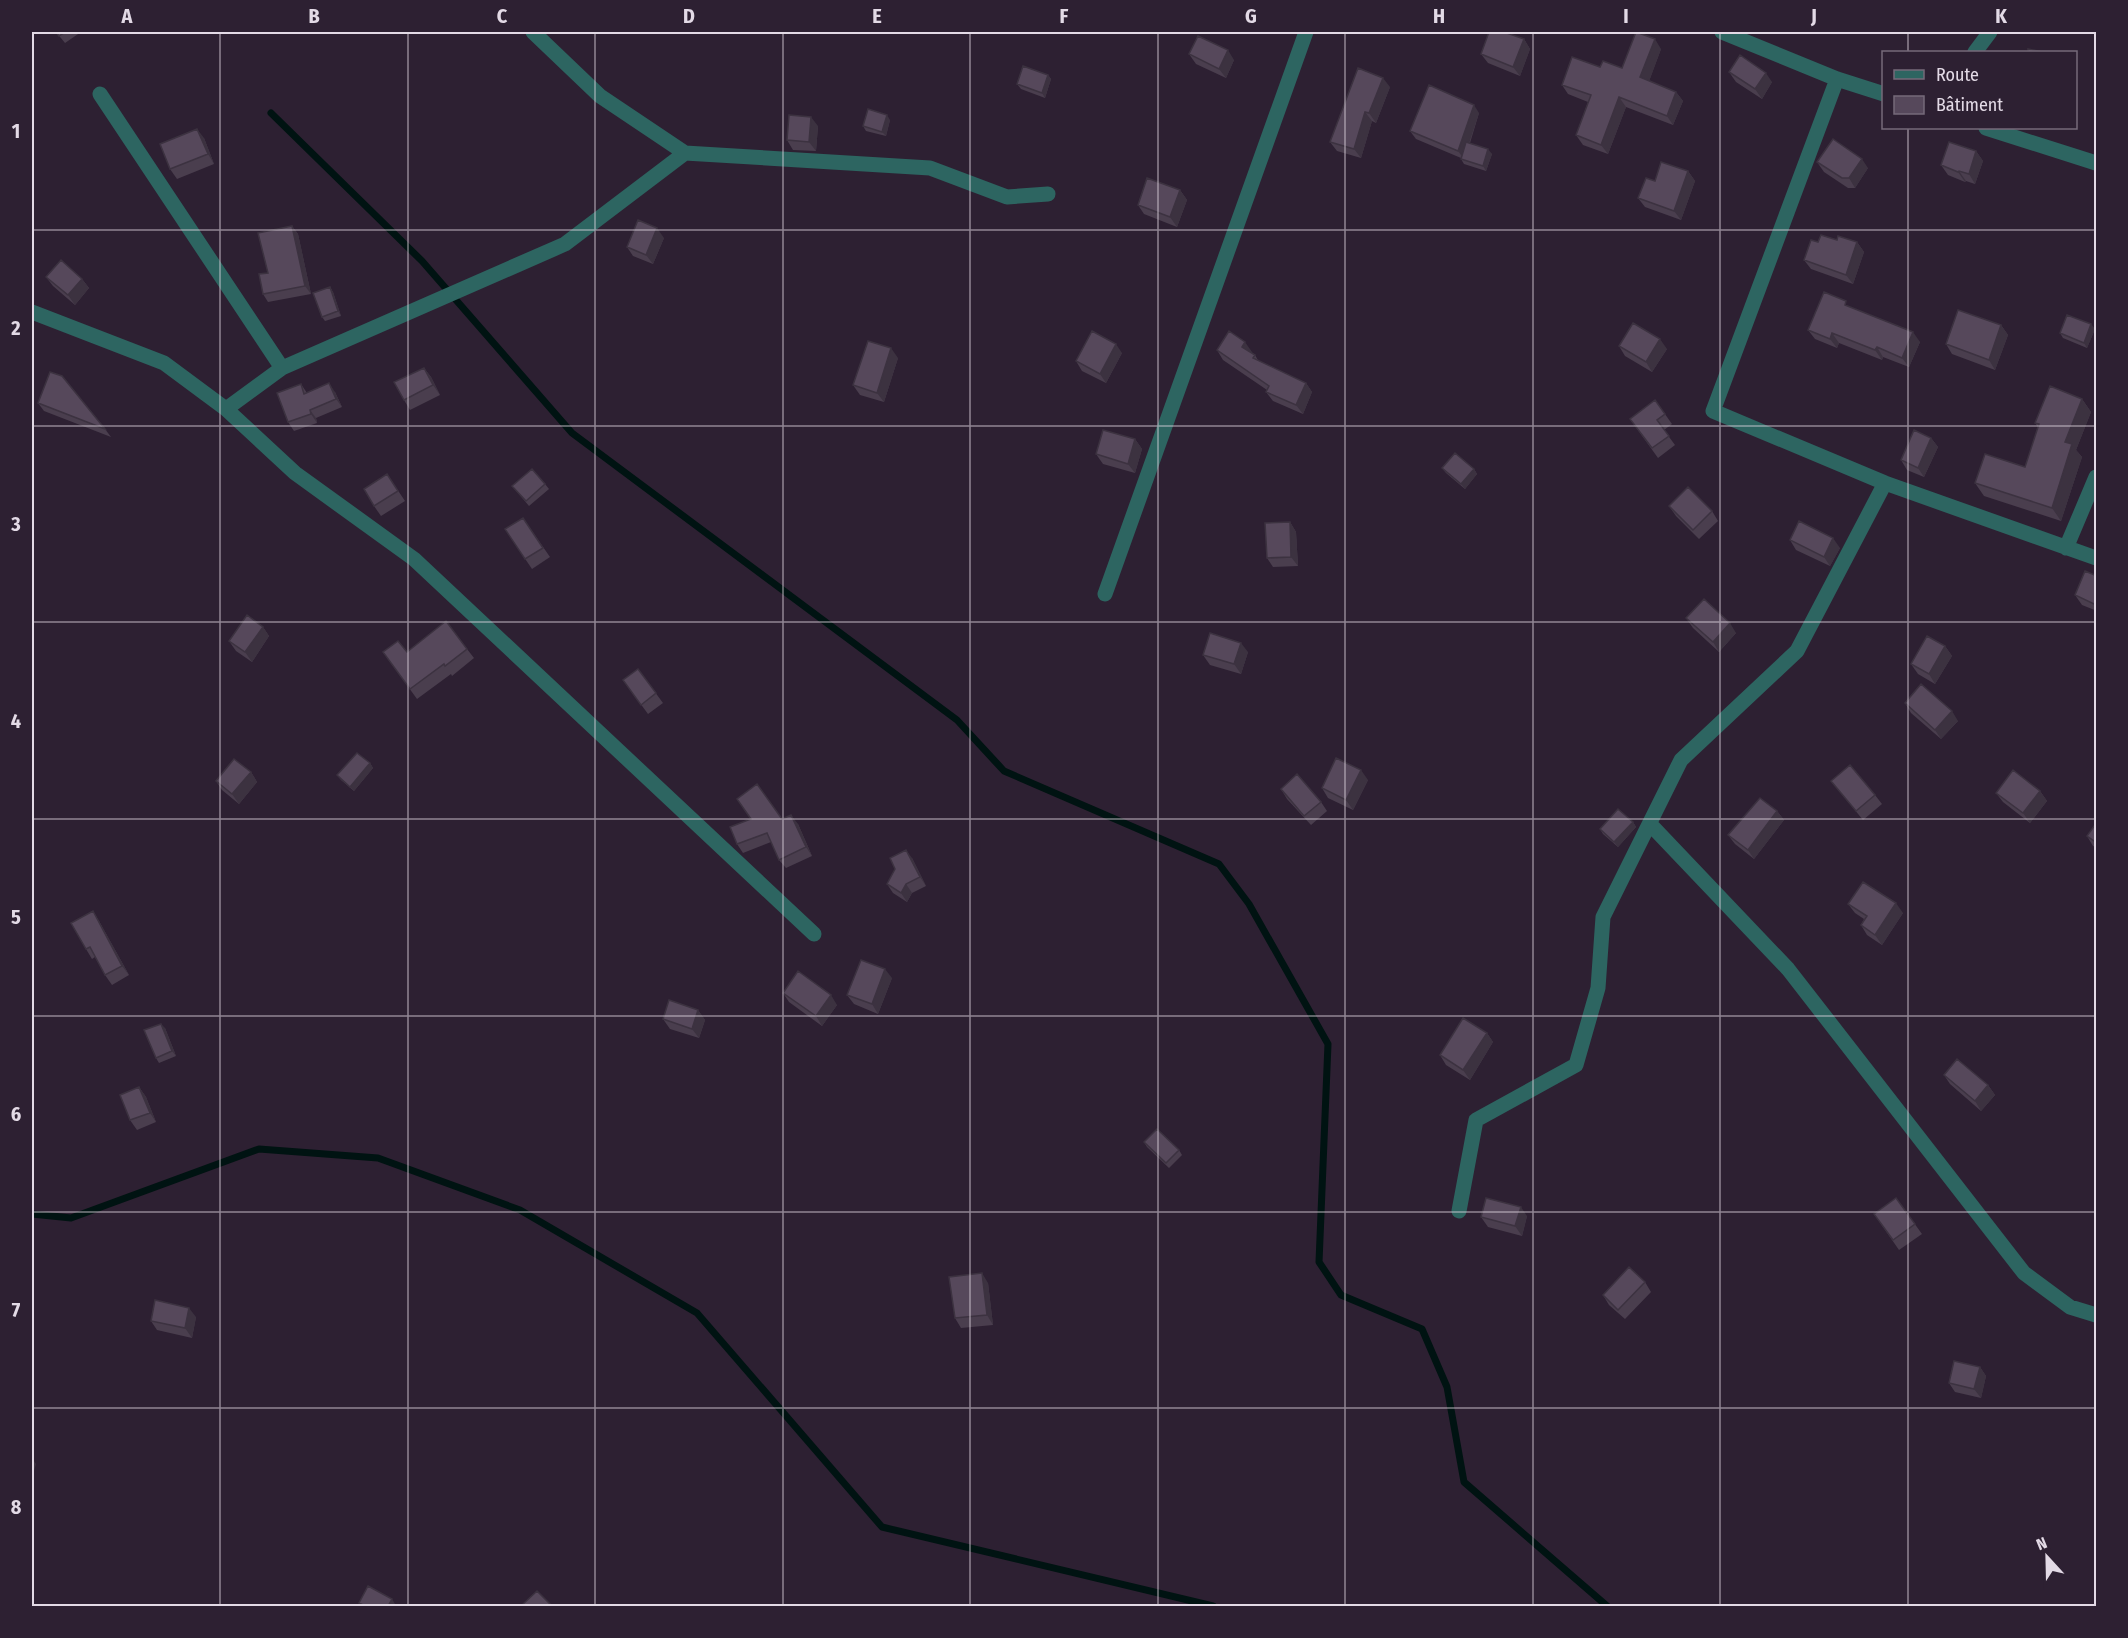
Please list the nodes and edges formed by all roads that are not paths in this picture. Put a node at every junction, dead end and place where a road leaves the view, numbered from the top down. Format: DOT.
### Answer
graph roads {
  1 [pos="533,32"];
  2 [pos="1306,32"];
  3 [pos="1722,32"];
  4 [pos="1990,32"];
  5 [pos="1976,51"];
  6 [pos="1837,80"];
  7 [pos="1882,93"];
  8 [pos="100,94"];
  9 [pos="1989,129"];
  10 [pos="685,153"];
  11 [pos="2097,163"];
  12 [pos="1048,194"];
  13 [pos="32,312"];
  14 [pos="282,368"];
  15 [pos="226,409"];
  16 [pos="2097,477"];
  17 [pos="1885,483"];
  18 [pos="2066,548"];
  19 [pos="2097,558"];
  20 [pos="1105,594"];
  21 [pos="1650,824"];
  22 [pos="814,934"];
  23 [pos="1459,1211"];
  24 [pos="2097,1315"];
  1 -- 10 [label="street"];
  2 -- 20 [label="street"];
  3 -- 6 [label="street"];
  4 -- 5 [label="street"];
  6 -- 7 [label="street"];
  6 -- 17 [label="street"];
  8 -- 14 [label="street"];
  9 -- 11 [label="street"];
  10 -- 12 [label="street"];
  10 -- 14 [label="street"];
  13 -- 15 [label="street"];
  14 -- 15 [label="street"];
  15 -- 22 [label="street"];
  16 -- 18 [label="street"];
  17 -- 18 [label="street"];
  17 -- 21 [label="street"];
  18 -- 19 [label="street"];
  21 -- 23 [label="street"];
  21 -- 24 [label="street"];
}
